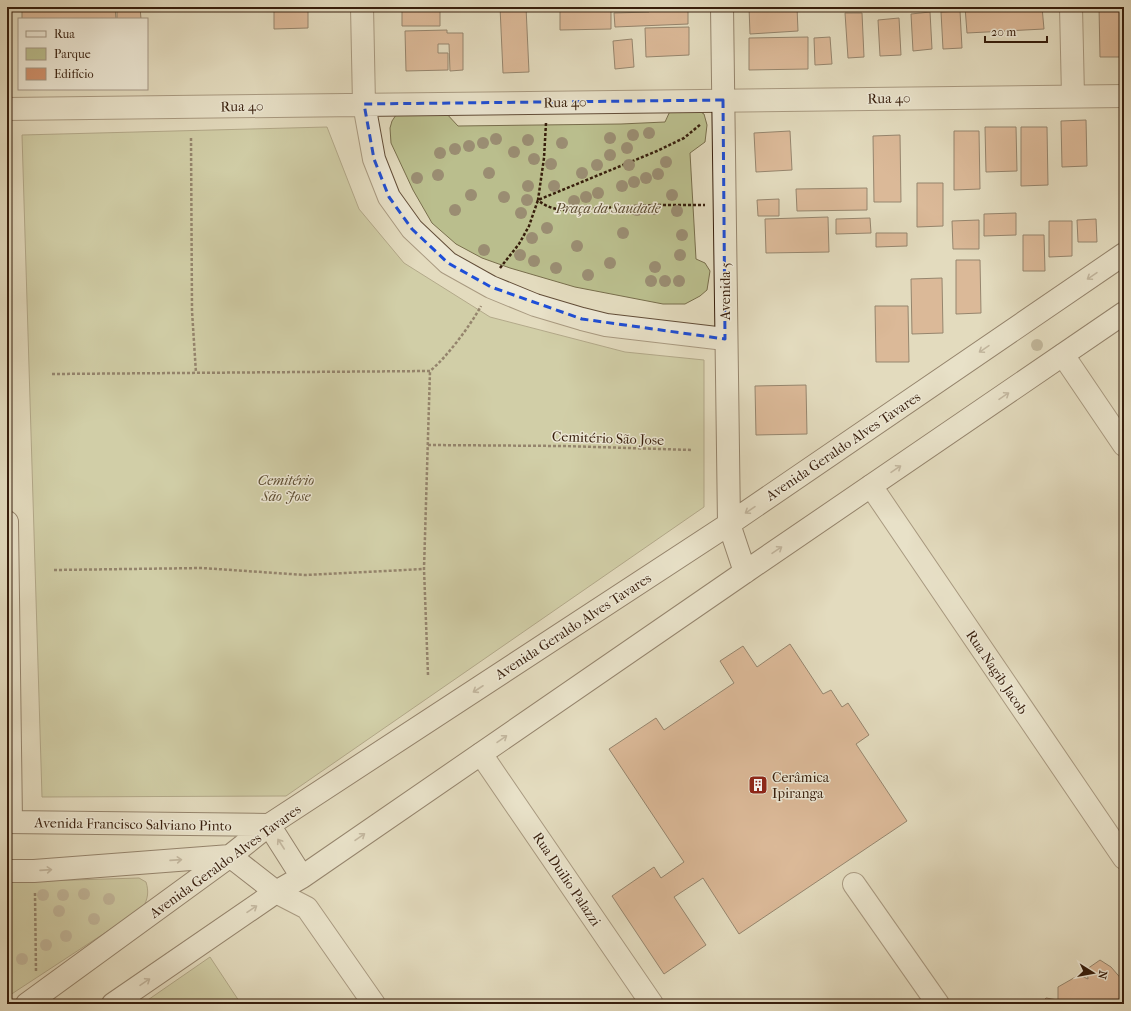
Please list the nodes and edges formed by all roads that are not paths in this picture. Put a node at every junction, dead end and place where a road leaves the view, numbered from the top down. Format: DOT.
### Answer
graph roads {
  1 [pos="362,7"];
  2 [pos="722,7"];
  3 [pos="1071,7"];
  4 [pos="1073,96"];
  5 [pos="1124,96"];
  6 [pos="723,100"];
  7 [pos="364,104"];
  8 [pos="7,109"];
  9 [pos="1124,254"];
  10 [pos="1124,313"];
  11 [pos="725,340"];
  12 [pos="1063,355"];
  13 [pos="1124,445"];
  14 [pos="871,486"];
  15 [pos="7,522"];
  16 [pos="728,524"];
  17 [pos="745,572"];
  18 [pos="8,584"];
  19 [pos="481,754"];
  20 [pos="9,822"];
  21 [pos="269,825"];
  22 [pos="230,856"];
  23 [pos="1124,858"];
  24 [pos="7,871"];
  25 [pos="302,877"];
  26 [pos="854,884"];
  27 [pos="276,892"];
  28 [pos="307,908"];
  29 [pos="32,1001"];
  30 [pos="112,1004"];
  31 [pos="374,1004"];
  32 [pos="652,1004"];
  33 [pos="938,1004"];
  1 -- 7 [label="street"];
  2 -- 6 [label="street, Avenida 5"];
  3 -- 4 [label="street"];
  4 -- 5 [label="street, Rua 40"];
  4 -- 6 [label="street, Rua 40"];
  6 -- 7 [label="street, Rua 40"];
  6 -- 11 [label="street, Avenida 5"];
  7 -- 8 [label="street, Rua 40"];
  7 -- 11 [label="street"];
  9 -- 16 [label="street, Avenida Geraldo Alves Tavares, one-way"];
  10 -- 12 [label="street"];
  11 -- 16 [label="street, Avenida 5"];
  12 -- 13 [label="street"];
  14 -- 12 [label="street, one-way"];
  17 -- 14 [label="street, one-way"];
  14 -- 23 [label="street, Rua Nagib Jacob"];
  15 -- 18 [label="street"];
  16 -- 17 [label="street, Avenida 5"];
  16 -- 21 [label="street, Avenida Geraldo Alves Tavares, one-way"];
  19 -- 17 [label="street, one-way"];
  18 -- 20 [label="street"];
  25 -- 19 [label="street, one-way"];
  19 -- 32 [label="street, Rua Duilio Palazzi"];
  20 -- 21 [label="street, Avenida Francisco Salviano Pinto"];
  21 -- 22 [label="street, Avenida Geraldo Alves Tavares"];
  25 -- 21 [label="street, one-way"];
  24 -- 22 [label="street, one-way"];
  22 -- 27 [label="street"];
  22 -- 29 [label="street, Avenida Geraldo Alves Tavares"];
  25 -- 27 [label="street"];
  25 -- 28 [label="street"];
  26 -- 33 [label="street"];
  27 -- 28 [label="street"];
  30 -- 27 [label="street, one-way"];
  28 -- 31 [label="street"];
}
